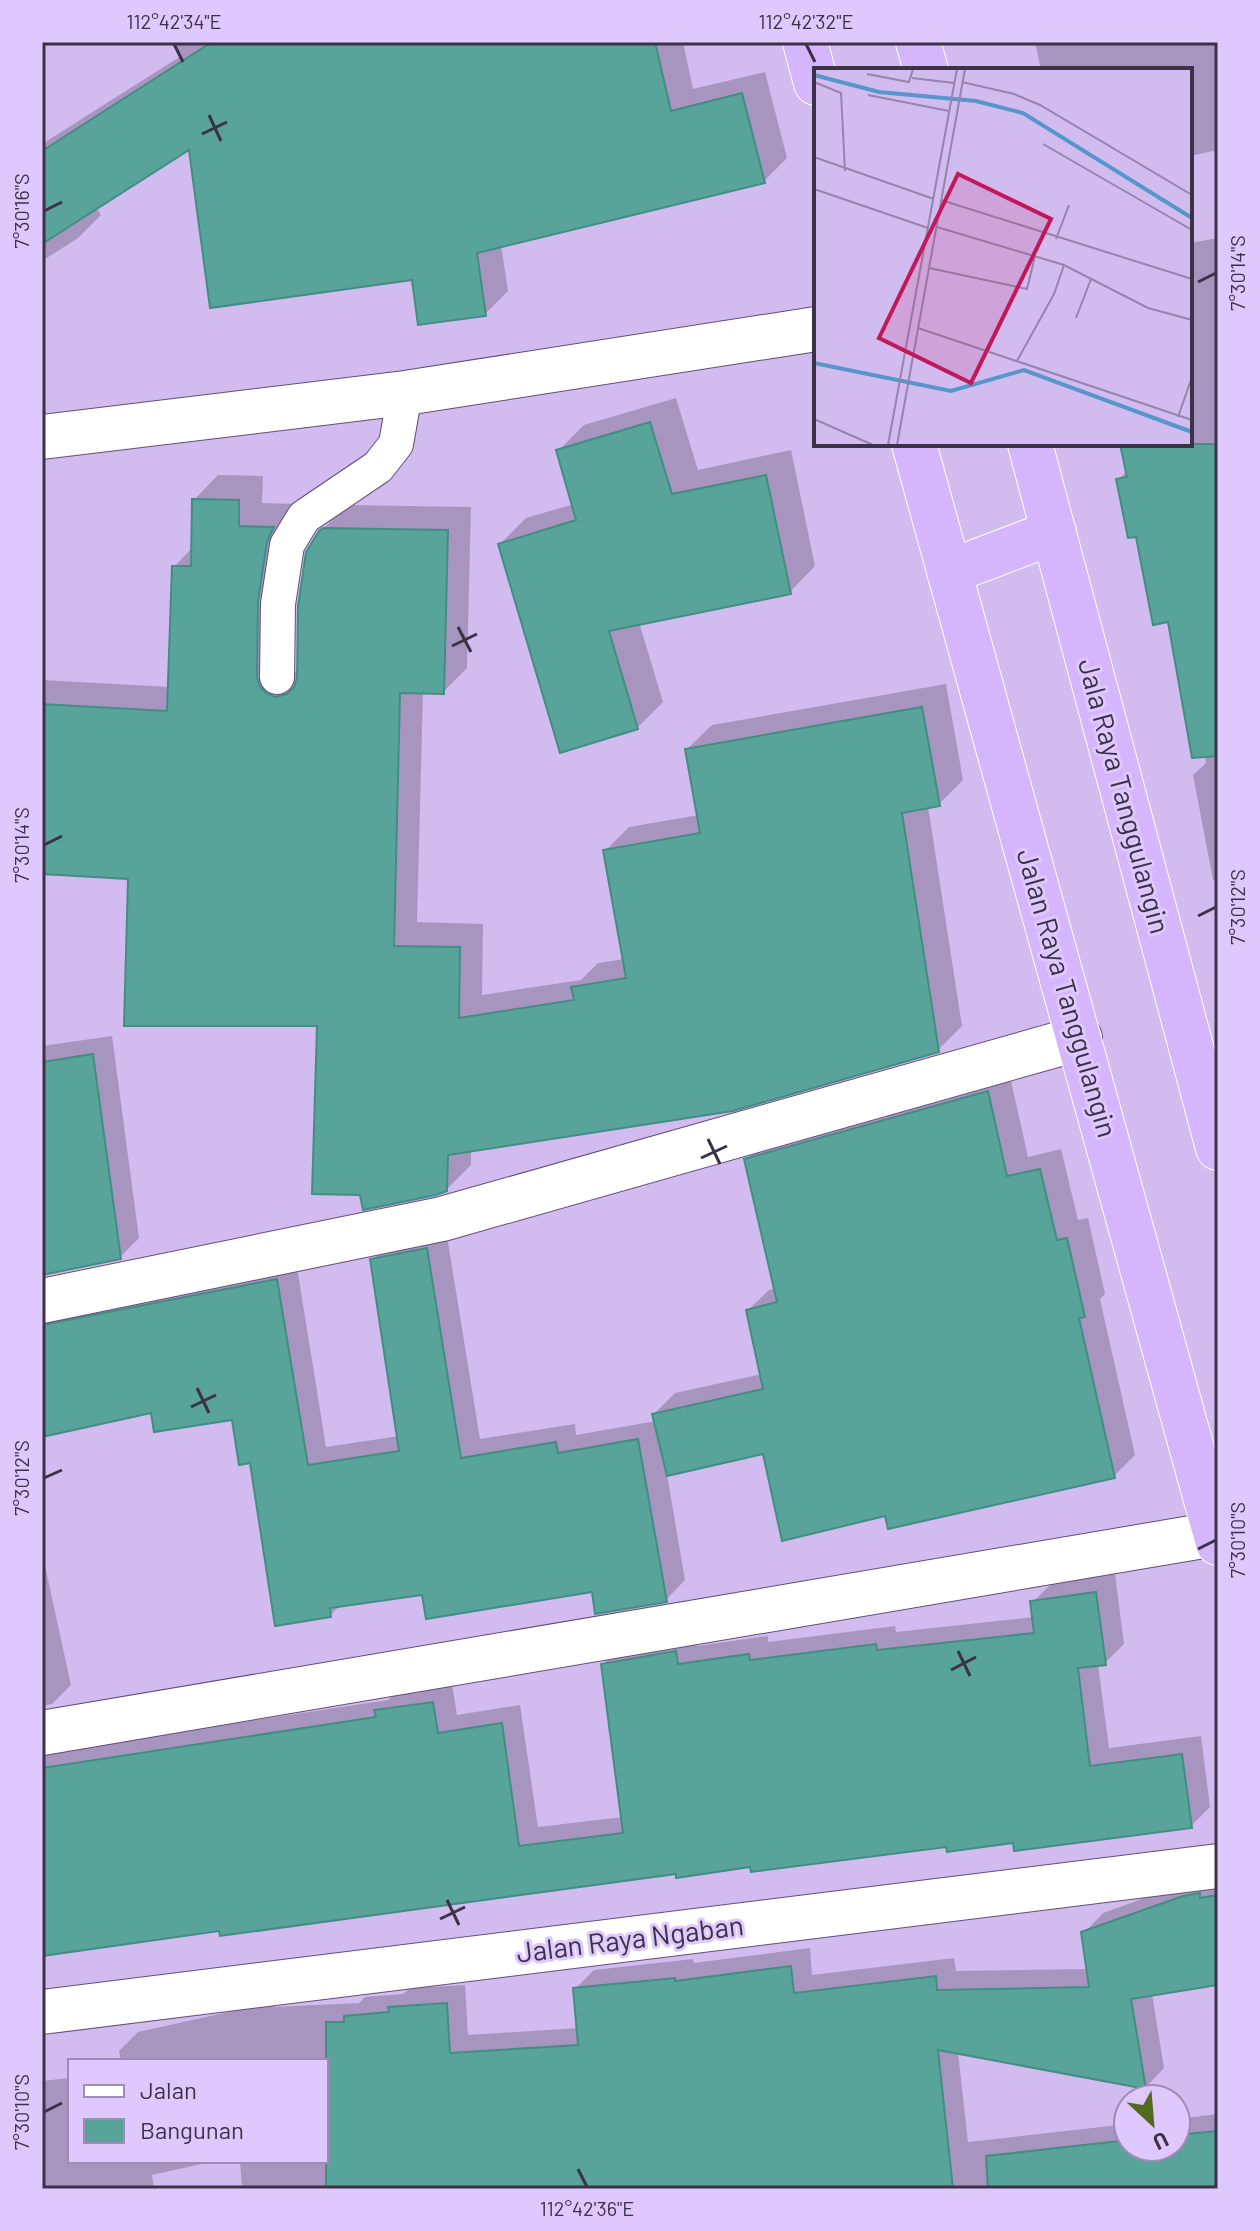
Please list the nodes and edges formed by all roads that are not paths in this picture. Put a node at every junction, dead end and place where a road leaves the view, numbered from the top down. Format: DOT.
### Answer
graph roads {
  1 [pos="805,42"];
  2 [pos="918,42"];
  3 [pos="925,68"];
  4 [pos="814,76"];
  5 [pos="814,329"];
  6 [pos="405,393"];
  7 [pos="42,437"];
  8 [pos="915,446"];
  9 [pos="1031,446"];
  10 [pos="1054,532"];
  11 [pos="949,572"];
  12 [pos="277,677"];
  13 [pos="1080,1038"];
  14 [pos="1218,1148"];
  15 [pos="42,1301"];
  16 [pos="1216,1538"];
  17 [pos="42,1733"];
  18 [pos="1218,1866"];
  19 [pos="42,2012"];
  1 -- 4 [label="highway"];
  2 -- 3 [label="highway"];
  5 -- 6 [label="street"];
  6 -- 7 [label="street"];
  6 -- 12 [label="lane"];
  8 -- 11 [label="highway, Jalan Raya Tanggulangin"];
  9 -- 10 [label="highway, Jala Raya Tanggulangin"];
  10 -- 11 [label="highway"];
  10 -- 14 [label="highway, Jala Raya Tanggulangin"];
  11 -- 13 [label="highway, Jalan Raya Tanggulangin"];
  13 -- 15 [label="street"];
  13 -- 16 [label="highway, Jalan Raya Tanggulangin"];
  16 -- 17 [label="street"];
  18 -- 19 [label="street, Jalan Raya Ngaban"];
}
